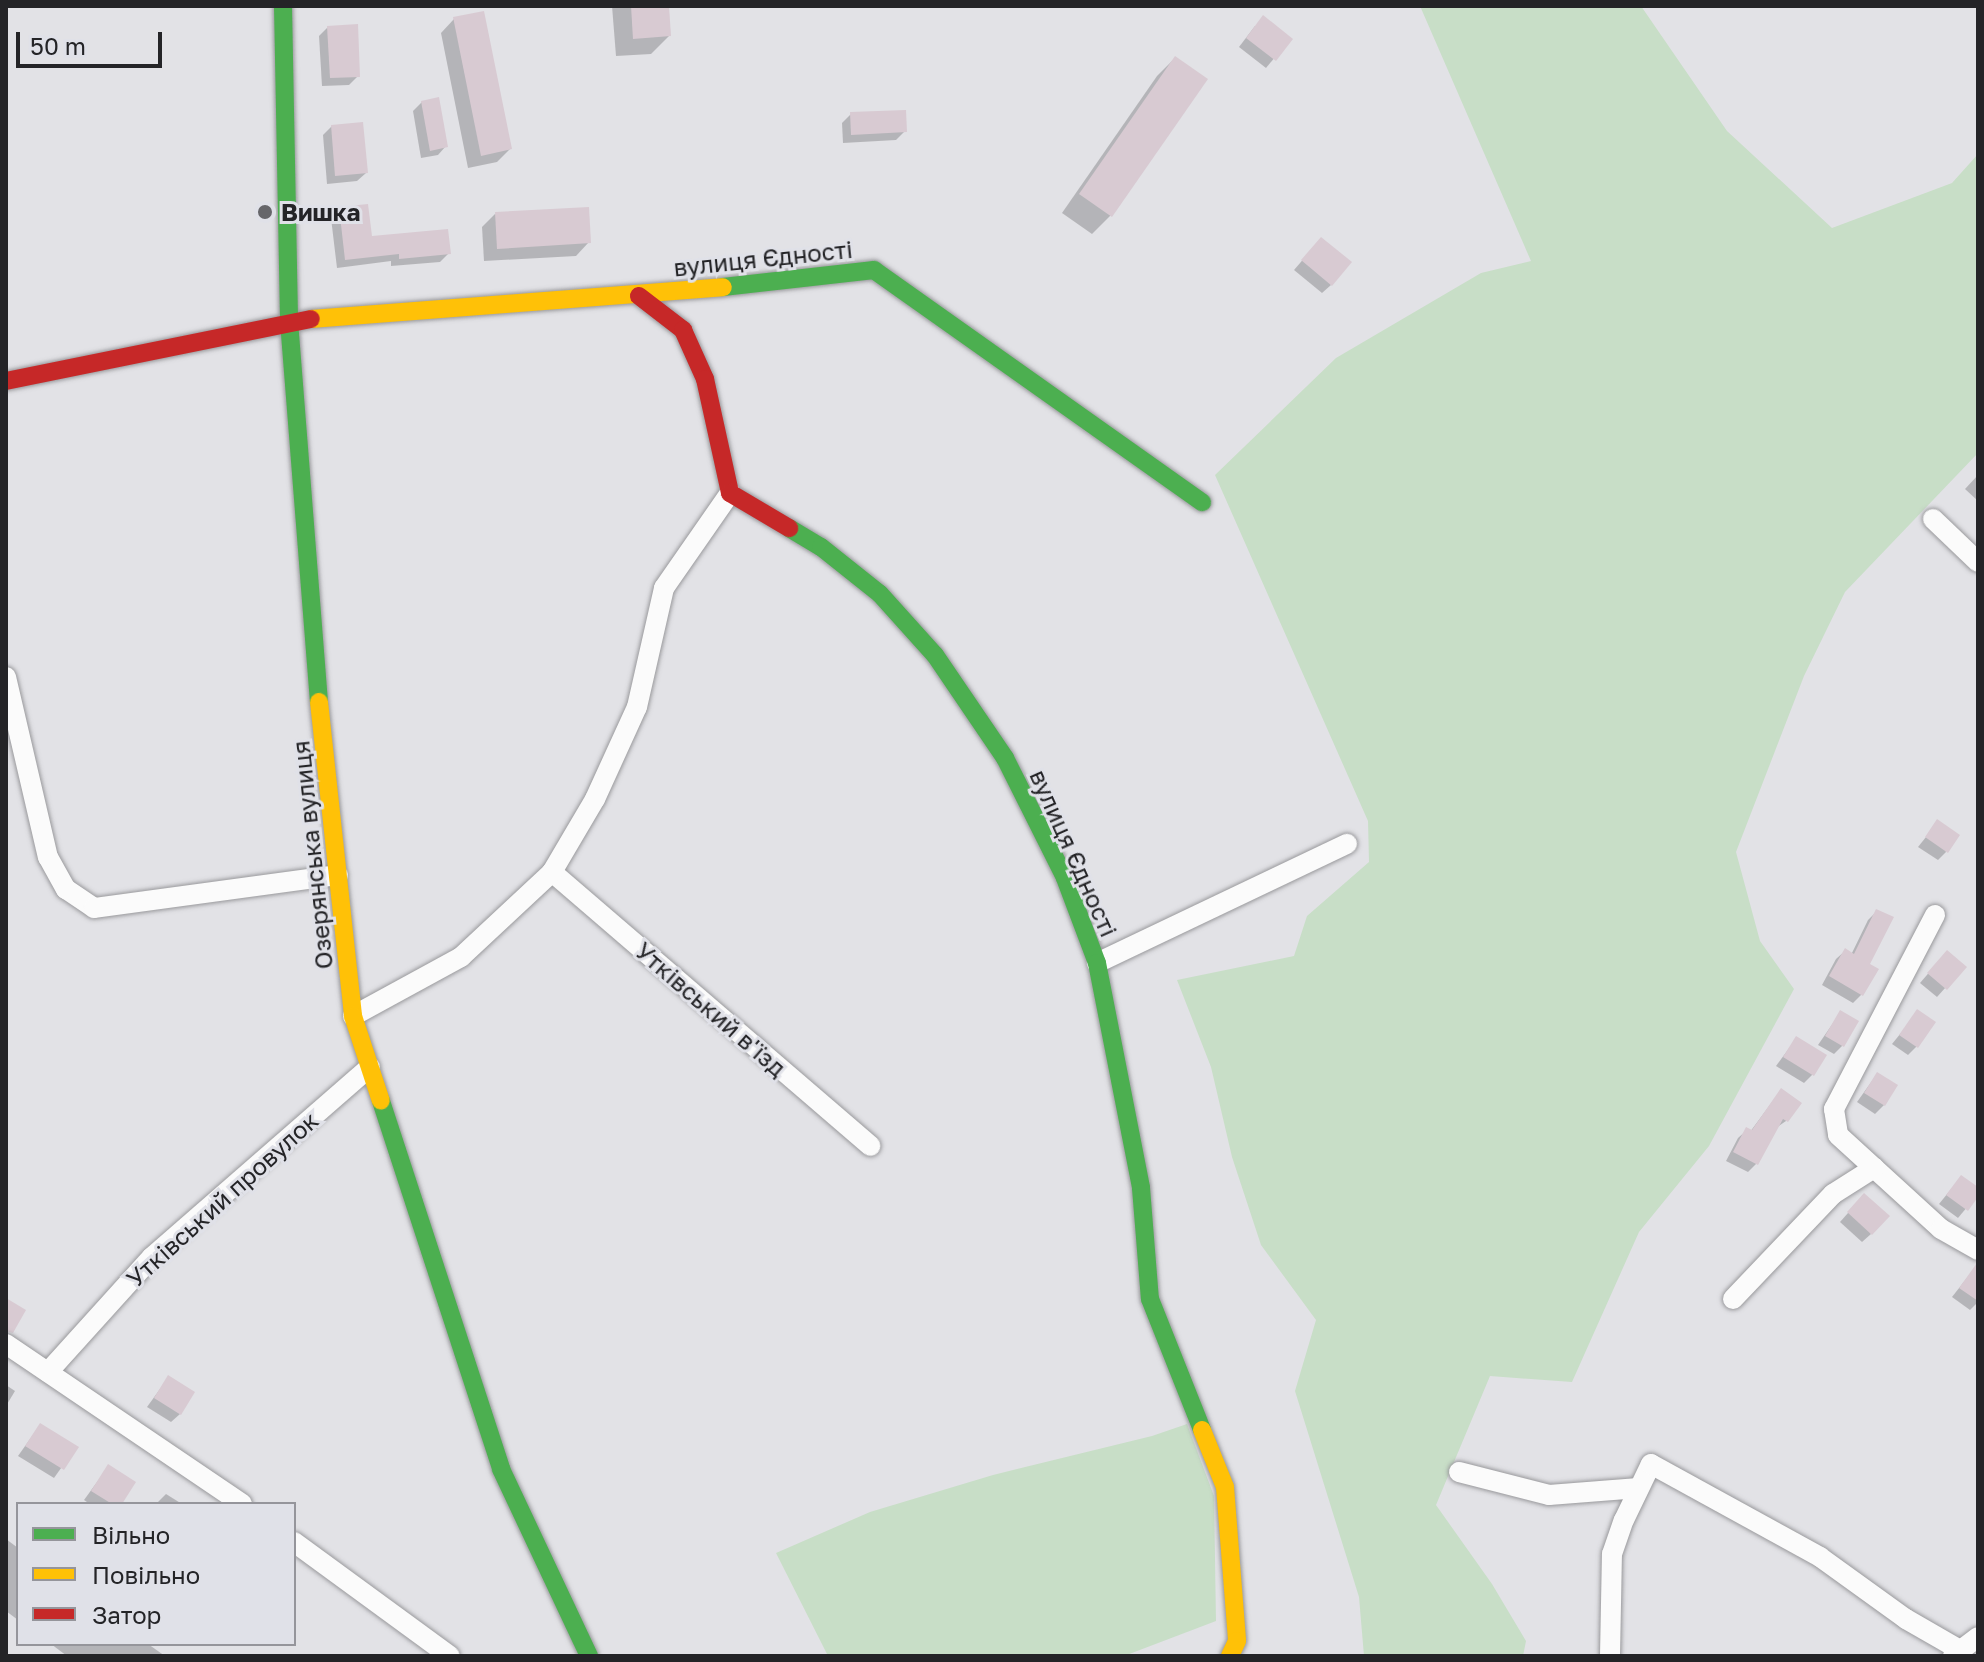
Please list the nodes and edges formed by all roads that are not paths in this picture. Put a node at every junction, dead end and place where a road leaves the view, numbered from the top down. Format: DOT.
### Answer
graph roads {
  1 [pos="283,6"];
  2 [pos="639,296"];
  3 [pos="289,321"];
  4 [pos="6,381"];
  5 [pos="730,493"];
  6 [pos="1202,502"];
  7 [pos="1933,519"];
  8 [pos="1978,562"];
  9 [pos="6,677"];
  10 [pos="1347,844"];
  11 [pos="552,872"];
  12 [pos="338,875"];
  13 [pos="1935,915"];
  14 [pos="1097,963"];
  15 [pos="353,1016"];
  16 [pos="370,1067"];
  17 [pos="870,1146"];
  18 [pos="1874,1168"];
  19 [pos="1978,1250"];
  20 [pos="1733,1299"];
  21 [pos="6,1344"];
  22 [pos="48,1372"];
  23 [pos="1459,1472"];
  24 [pos="1639,1488"];
  25 [pos="239,1502"];
  26 [pos="296,1543"];
  27 [pos="1978,1637"];
  28 [pos="1956,1653"];
  29 [pos="450,1656"];
  30 [pos="589,1656"];
  31 [pos="1230,1656"];
  32 [pos="1610,1656"];
  1 -- 3 [label="street, Озерянська вулиця"];
  2 -- 3 [label="street, вулиця Єдності"];
  2 -- 5 [label="street, вулиця Єдності"];
  2 -- 6 [label="street, вулиця Єдності"];
  3 -- 4 [label="street, вулиця Єдності"];
  3 -- 12 [label="street, Озерянська вулиця"];
  5 -- 11 [label="street"];
  5 -- 14 [label="street, вулиця Єдності"];
  7 -- 8 [label="street"];
  9 -- 12 [label="street"];
  10 -- 14 [label="street"];
  11 -- 15 [label="street"];
  11 -- 17 [label="street, Утківський в'їзд"];
  12 -- 15 [label="street, Озерянська вулиця"];
  13 -- 18 [label="street"];
  14 -- 31 [label="street, вулиця Єдності"];
  15 -- 16 [label="street, Озерянська вулиця"];
  16 -- 22 [label="street, Утківський провулок"];
  16 -- 30 [label="street, Озерянська вулиця"];
  18 -- 19 [label="street"];
  18 -- 20 [label="street"];
  21 -- 22 [label="street"];
  22 -- 25 [label="street"];
  23 -- 24 [label="street"];
  24 -- 28 [label="street"];
  24 -- 32 [label="street"];
  26 -- 29 [label="street"];
  27 -- 28 [label="street"];
}
